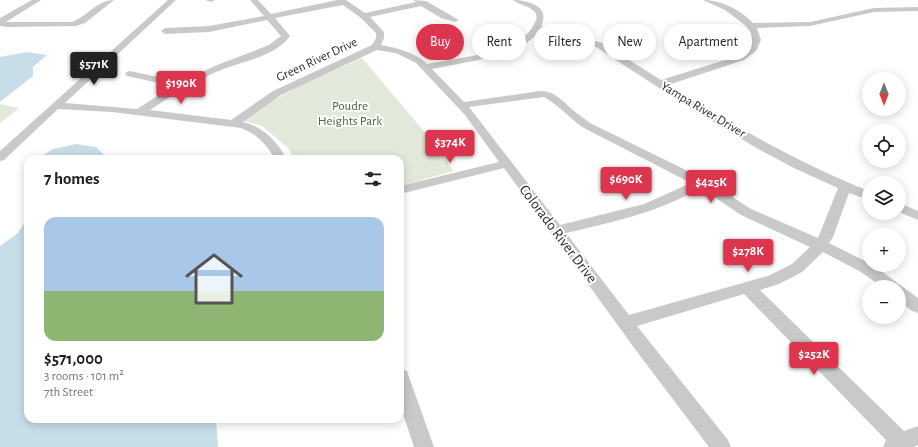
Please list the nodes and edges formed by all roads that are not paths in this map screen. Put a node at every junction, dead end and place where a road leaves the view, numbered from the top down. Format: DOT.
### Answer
graph roads {
  1 [pos="36,0"];
  2 [pos="110,0"];
  3 [pos="172,0"];
  4 [pos="254,0"];
  5 [pos="517,0"];
  6 [pos="707,0"];
  7 [pos="342,1"];
  8 [pos="420,2"];
  9 [pos="918,10"];
  10 [pos="364,16"];
  11 [pos="270,17"];
  12 [pos="455,20"];
  13 [pos="538,24"];
  14 [pos="750,24"];
  15 [pos="752,26"];
  16 [pos="165,31"];
  17 [pos="534,32"];
  18 [pos="595,44"];
  19 [pos="376,47"];
  20 [pos="752,49"];
  21 [pos="734,60"];
  22 [pos="425,67"];
  23 [pos="130,74"];
  24 [pos="660,84"];
  25 [pos="182,85"];
  26 [pos="462,105"];
  27 [pos="55,106"];
  28 [pos="140,112"];
  29 [pos="234,123"];
  30 [pos="278,155"];
  31 [pos="0,157"];
  32 [pos="506,164"];
  33 [pos="701,183"];
  34 [pos="845,187"];
  35 [pos="404,189"];
  36 [pos="862,193"];
  37 [pos="906,210"];
  38 [pos="918,216"];
  39 [pos="556,231"];
  40 [pos="821,245"];
  41 [pos="883,280"];
  42 [pos="747,287"];
  43 [pos="906,298"];
  44 [pos="918,307"];
  45 [pos="626,323"];
  46 [pos="404,389"];
  47 [pos="904,442"];
  48 [pos="424,447"];
  49 [pos="721,447"];
  1 -- 2 [label="street"];
  3 -- 27 [label="street"];
  4 -- 11 [label="street"];
  5 -- 13 [label="street"];
  6 -- 14 [label="street"];
  7 -- 10 [label="street, Green River Drive"];
  7 -- 11 [label="street"];
  8 -- 10 [label="street"];
  8 -- 12 [label="street"];
  9 -- 15 [label="street"];
  10 -- 19 [label="street, Green River Drive"];
  11 -- 16 [label="street"];
  11 -- 25 [label="street"];
  15 -- 20 [label="street"];
  17 -- 22 [label="street"];
  18 -- 24 [label="street, Yampa River Driver"];
  19 -- 22 [label="street, Colorado River Drive"];
  19 -- 29 [label="street, Green River Drive"];
  21 -- 24 [label="street"];
  22 -- 26 [label="street, Colorado River Drive"];
  23 -- 25 [label="street"];
  24 -- 34 [label="street, Yampa River Driver"];
  25 -- 28 [label="street"];
  26 -- 32 [label="street, Colorado River Drive"];
  26 -- 33 [label="street"];
  27 -- 28 [label="street"];
  27 -- 31 [label="street"];
  28 -- 29 [label="street"];
  29 -- 30 [label="street"];
  32 -- 35 [label="street"];
  32 -- 39 [label="street, Colorado River Drive"];
  33 -- 39 [label="street"];
  33 -- 40 [label="street"];
  34 -- 36 [label="street, Yampa River Driver"];
  34 -- 40 [label="street"];
  37 -- 38 [label="street"];
  39 -- 45 [label="street, Colorado River Drive"];
  40 -- 41 [label="street"];
  40 -- 42 [label="street"];
  42 -- 45 [label="street"];
  42 -- 47 [label="street"];
  43 -- 44 [label="street"];
  45 -- 49 [label="street, Colorado River Drive"];
  46 -- 48 [label="street"];
}
